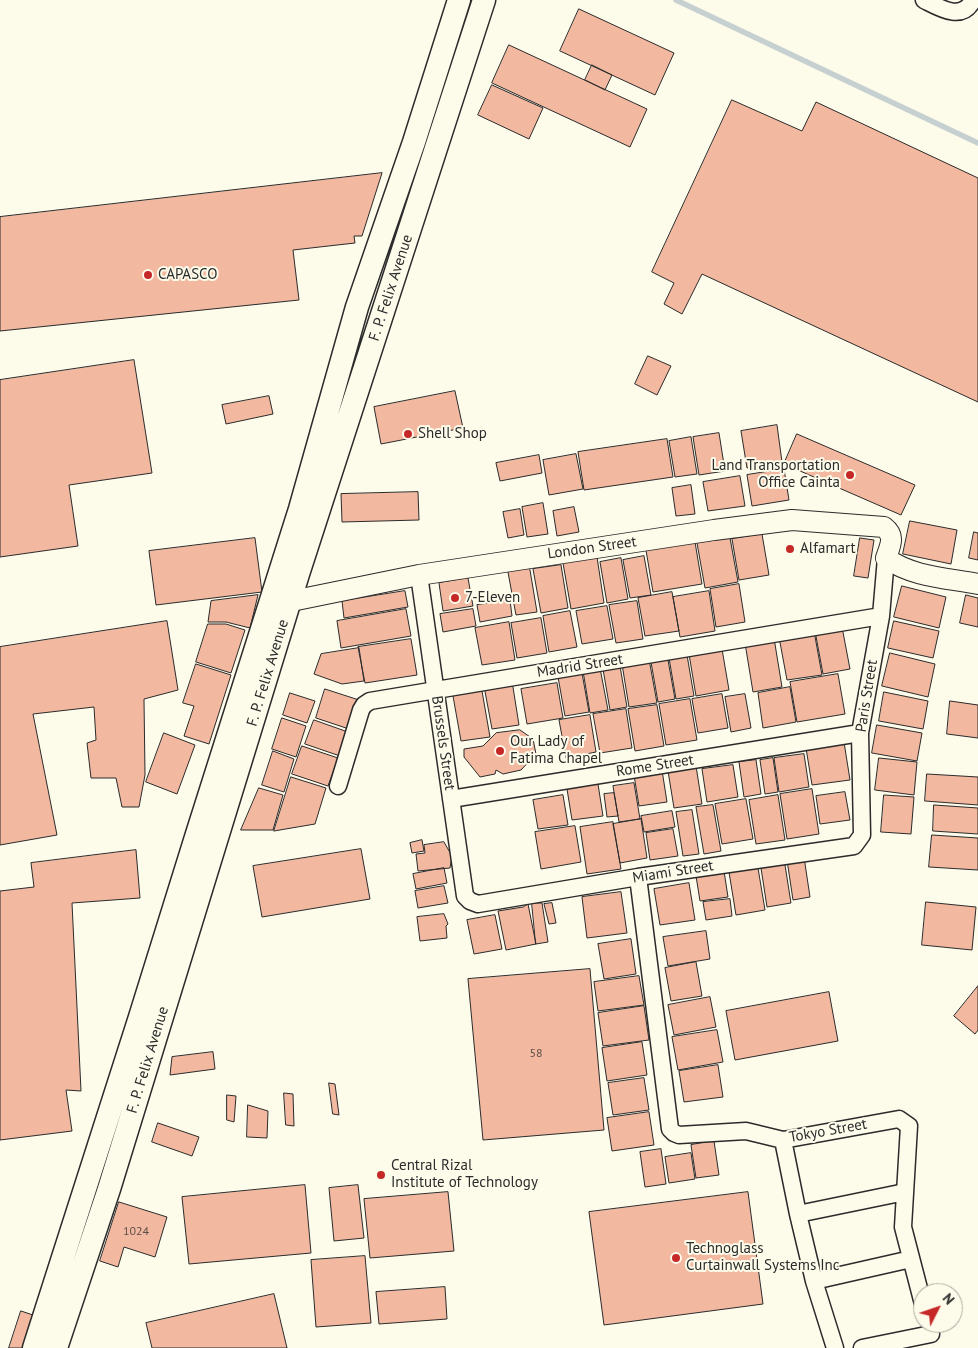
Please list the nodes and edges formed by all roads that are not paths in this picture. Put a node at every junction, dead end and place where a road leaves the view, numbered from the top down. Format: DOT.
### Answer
graph roads {
  1 [pos="459,0"];
  2 [pos="484,0"];
  3 [pos="924,0"];
  4 [pos="973,0"];
  5 [pos="886,558"];
  6 [pos="418,575"];
  7 [pos="978,584"];
  8 [pos="280,604"];
  9 [pos="880,616"];
  10 [pos="435,690"];
  11 [pos="860,733"];
  12 [pos="338,786"];
  13 [pos="451,799"];
  14 [pos="862,835"];
  15 [pos="638,878"];
  16 [pos="478,904"];
  17 [pos="150,1019"];
  18 [pos="783,1140"];
  19 [pos="905,1192"];
  20 [pos="798,1214"];
  21 [pos="911,1259"];
  22 [pos="814,1281"];
  23 [pos="917,1283"];
  24 [pos="931,1335"];
  25 [pos="34,1348"];
  26 [pos="56,1348"];
  27 [pos="835,1348"];
  28 [pos="862,1348"];
  1 -- 8 [label="main road, F. P. Felix Avenue"];
  2 -- 8 [label="main road, F. P. Felix Avenue"];
  3 -- 4 [label="street"];
  5 -- 6 [label="street, London Street"];
  5 -- 7 [label="street"];
  5 -- 9 [label="street, Paris Street"];
  6 -- 8 [label="street, London Street"];
  6 -- 10 [label="street, Brussels Street"];
  8 -- 17 [label="main road, F. P. Felix Avenue"];
  9 -- 10 [label="street, Madrid Street"];
  9 -- 11 [label="street, Paris Street"];
  10 -- 12 [label="street, Madrid Street"];
  10 -- 13 [label="street, Brussels Street"];
  11 -- 13 [label="street, Rome Street"];
  11 -- 14 [label="street, Paris Street"];
  13 -- 16 [label="street, Brussels Street"];
  14 -- 15 [label="street, Miami Street"];
  15 -- 16 [label="street, Miami Street"];
  15 -- 18 [label="street, Tokyo Street"];
  17 -- 25 [label="main road, F. P. Felix Avenue"];
  17 -- 26 [label="main road, F. P. Felix Avenue"];
  18 -- 19 [label="street, Tokyo Street"];
  18 -- 20 [label="street"];
  19 -- 20 [label="street"];
  19 -- 21 [label="street, Tokyo Street"];
  20 -- 22 [label="street"];
  21 -- 22 [label="street"];
  21 -- 23 [label="street, Tokyo Street"];
  22 -- 27 [label="street"];
  24 -- 28 [label="street"];
}
